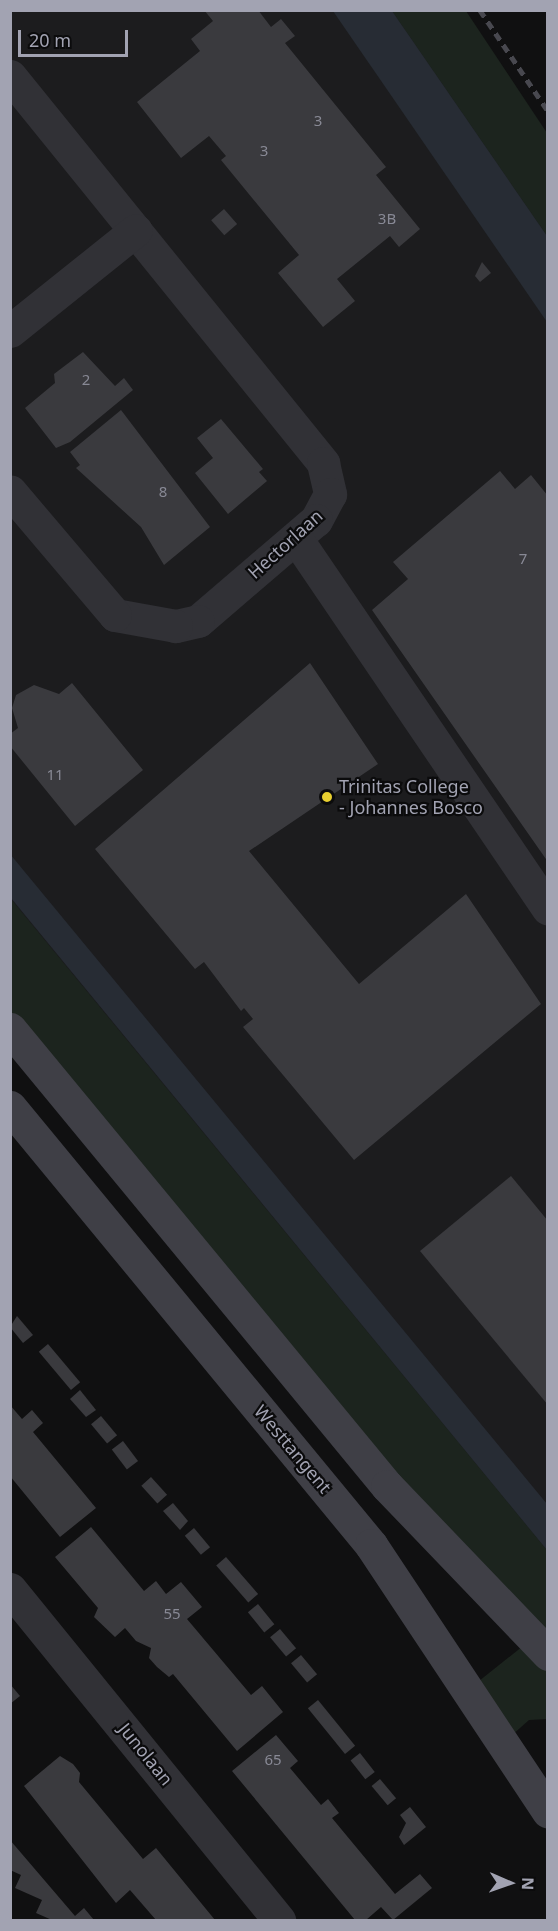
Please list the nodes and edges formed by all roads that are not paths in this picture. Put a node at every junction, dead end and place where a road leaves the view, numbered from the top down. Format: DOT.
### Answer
graph roads {
  1 [pos="10,76"];
  2 [pos="136,230"];
  3 [pos="10,331"];
  4 [pos="10,491"];
  5 [pos="296,538"];
  6 [pos="548,909"];
  7 [pos="10,1029"];
  8 [pos="10,1107"];
  9 [pos="10,1589"];
  10 [pos="548,1654"];
  11 [pos="548,1812"];
  12 [pos="279,1920"];
  1 -- 2 [label="street, Hectorlaan"];
  2 -- 3 [label="street"];
  2 -- 5 [label="street, Hectorlaan"];
  4 -- 5 [label="street, Hectorlaan"];
  5 -- 6 [label="street"];
  7 -- 10 [label="main road"];
  8 -- 11 [label="main road, Westtangent"];
  9 -- 12 [label="street, Junolaan"];
}
